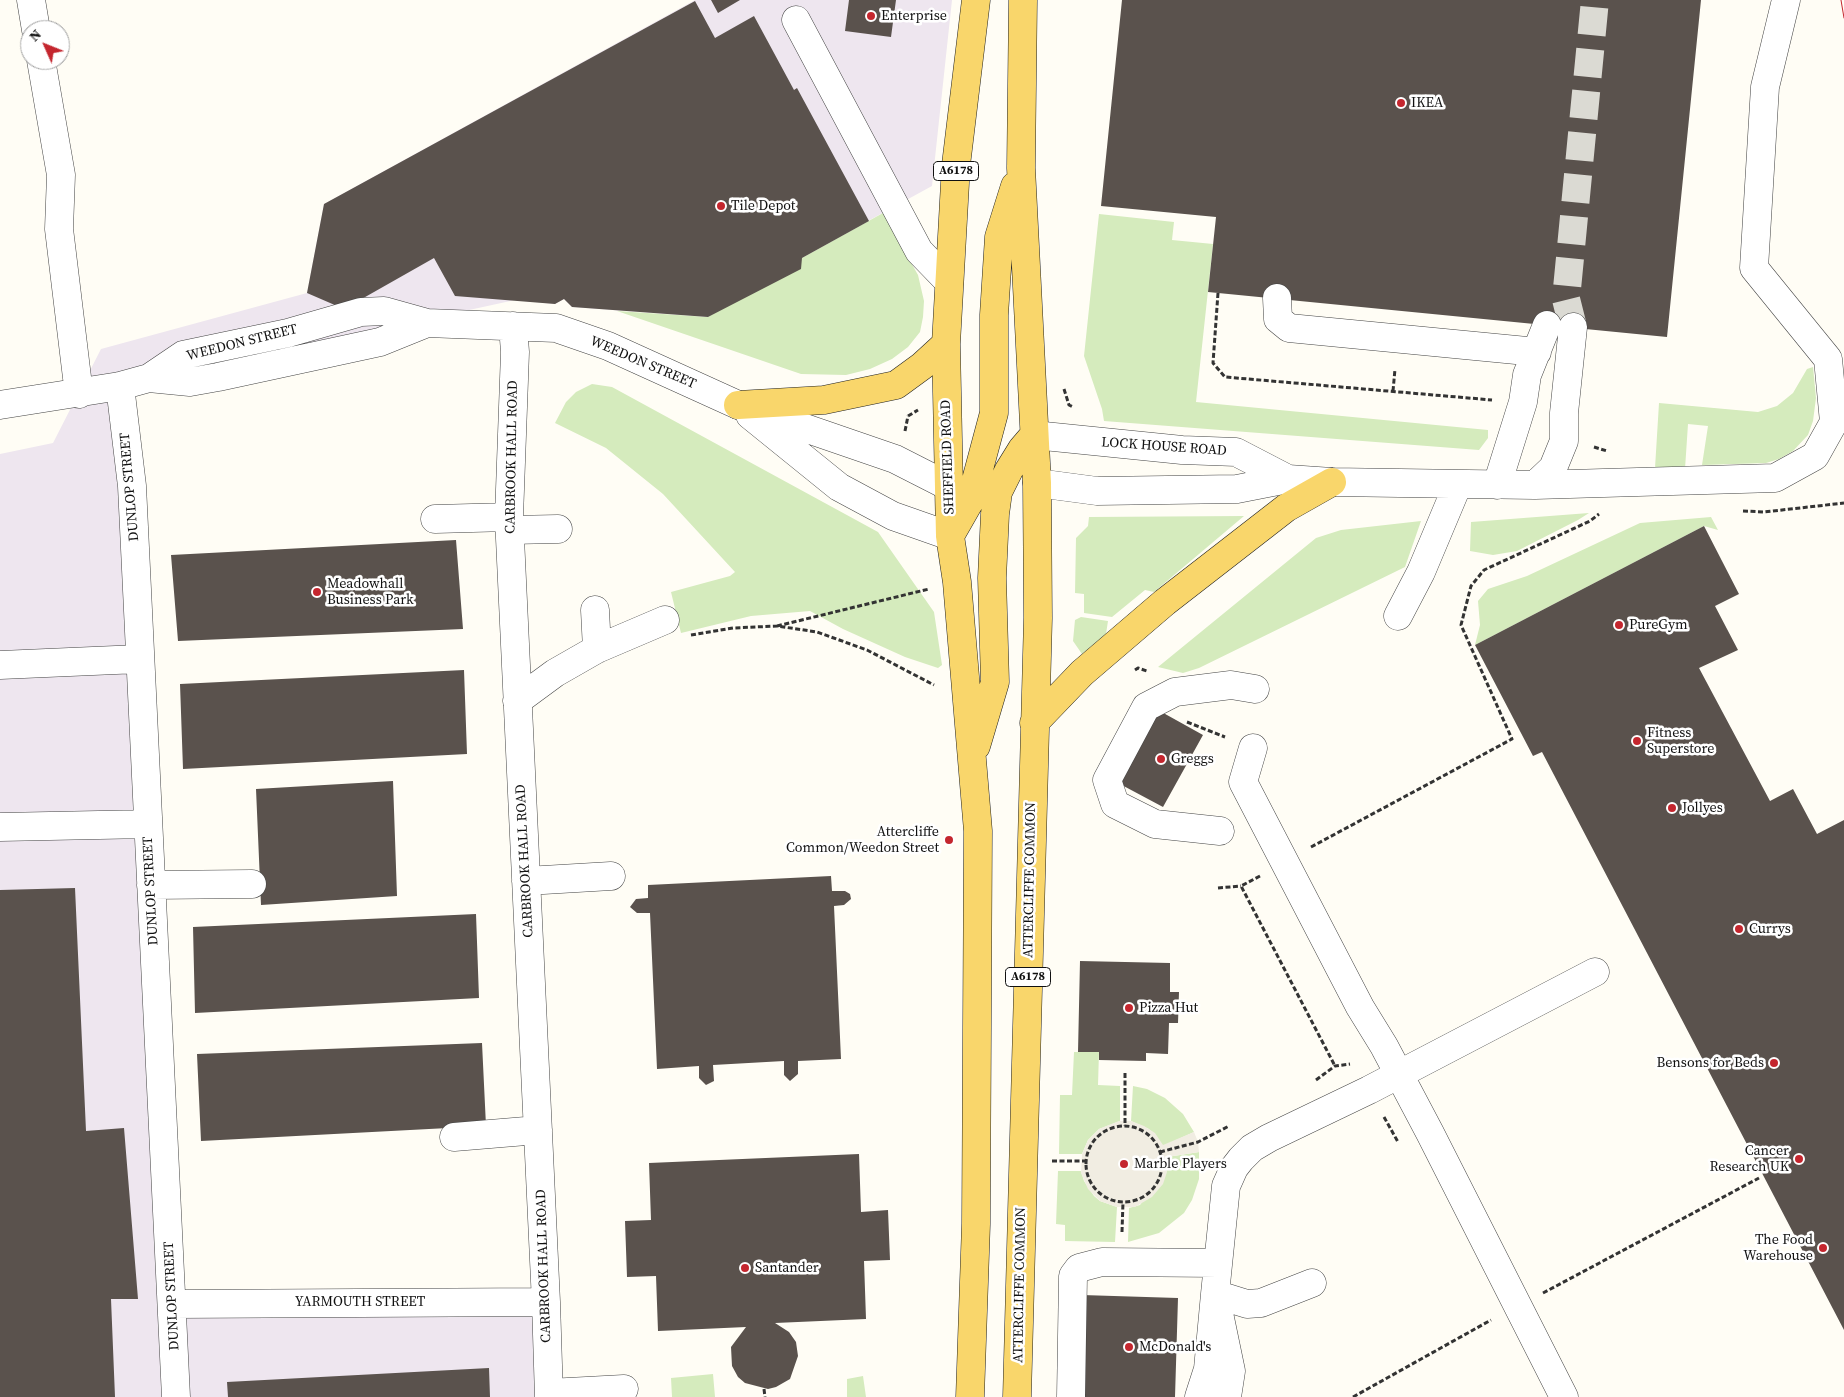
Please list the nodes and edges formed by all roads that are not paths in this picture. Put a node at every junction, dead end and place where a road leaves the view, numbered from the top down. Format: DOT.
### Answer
graph roads {
  1 [pos="31,0"];
  2 [pos="976,0"];
  3 [pos="1023,0"];
  4 [pos="1786,0"];
  5 [pos="34,20"];
  6 [pos="796,20"];
  7 [pos="43,70"];
  8 [pos="1021,168"];
  9 [pos="949,282"];
  10 [pos="1277,298"];
  11 [pos="514,326"];
  12 [pos="946,344"];
  13 [pos="1537,352"];
  14 [pos="120,386"];
  15 [pos="79,394"];
  16 [pos="0,405"];
  17 [pos="738,405"];
  18 [pos="947,424"];
  19 [pos="1034,435"];
  20 [pos="983,456"];
  21 [pos="1009,470"];
  22 [pos="1288,479"];
  23 [pos="1332,482"];
  24 [pos="1037,483"];
  25 [pos="1458,484"];
  26 [pos="1497,485"];
  27 [pos="1535,485"];
  28 [pos="960,493"];
  29 [pos="995,514"];
  30 [pos="435,519"];
  31 [pos="509,524"];
  32 [pos="558,529"];
  33 [pos="950,536"];
  34 [pos="1038,557"];
  35 [pos="595,610"];
  36 [pos="1398,616"];
  37 [pos="665,620"];
  38 [pos="597,649"];
  39 [pos="139,659"];
  40 [pos="0,665"];
  41 [pos="1255,690"];
  42 [pos="517,701"];
  43 [pos="1034,723"];
  44 [pos="1253,748"];
  45 [pos="972,759"];
  46 [pos="148,824"];
  47 [pos="0,827"];
  48 [pos="1220,832"];
  49 [pos="611,876"];
  50 [pos="526,881"];
  51 [pos="252,884"];
  52 [pos="151,885"];
  53 [pos="1595,972"];
  54 [pos="1397,1074"];
  55 [pos="538,1130"];
  56 [pos="454,1137"];
  57 [pos="1218,1263"];
  58 [pos="1312,1283"];
  59 [pos="1215,1294"];
  60 [pos="546,1302"];
  61 [pos="173,1304"];
  62 [pos="624,1389"];
  63 [pos="549,1395"];
  64 [pos="176,1397"];
  65 [pos="970,1397"];
  66 [pos="1017,1397"];
  67 [pos="1071,1397"];
  68 [pos="1199,1397"];
  69 [pos="1227,1397"];
  70 [pos="1564,1397"];
  1 -- 5 [label="street"];
  2 -- 9 [label="main road, SHEFFIELD ROAD / A6178"];
  3 -- 8 [label="main road, SHEFFIELD ROAD / A6178"];
  4 -- 27 [label="street, LOCK HOUSE ROAD"];
  6 -- 9 [label="street"];
  7 -- 15 [label="street"];
  8 -- 19 [label="main road, SHEFFIELD ROAD / A6178"];
  8 -- 20 [label="main road, SHEFFIELD ROAD"];
  9 -- 12 [label="main road, SHEFFIELD ROAD / A6178"];
  10 -- 13 [label="street"];
  11 -- 14 [label="street, WEEDON STREET"];
  11 -- 17 [label="street, WEEDON STREET"];
  11 -- 31 [label="street, CARBROOK HALL ROAD"];
  12 -- 17 [label="main road"];
  12 -- 18 [label="main road, SHEFFIELD ROAD / A6178"];
  13 -- 26 [label="street"];
  13 -- 27 [label="street"];
  14 -- 15 [label="street, WEEDON STREET"];
  14 -- 39 [label="street, DUNLOP STREET"];
  15 -- 16 [label="street, WEEDON STREET"];
  17 -- 28 [label="street, WEEDON STREET"];
  17 -- 33 [label="street, WEEDON STREET"];
  18 -- 20 [label="main road"];
  18 -- 28 [label="main road, SHEFFIELD ROAD / A6178"];
  19 -- 21 [label="main road"];
  19 -- 22 [label="street, LOCK HOUSE ROAD"];
  19 -- 24 [label="main road, SHEFFIELD ROAD / A6178"];
  20 -- 21 [label="main road"];
  20 -- 28 [label="main road, SHEFFIELD ROAD"];
  21 -- 24 [label="main road"];
  21 -- 29 [label="main road"];
  22 -- 23 [label="street, LOCK HOUSE ROAD"];
  22 -- 24 [label="street, LOCK HOUSE ROAD"];
  23 -- 25 [label="street, LOCK HOUSE ROAD"];
  23 -- 43 [label="main road"];
  24 -- 34 [label="main road, ATTERCLIFFE COMMON / A6178"];
  25 -- 26 [label="street, LOCK HOUSE ROAD"];
  25 -- 36 [label="street"];
  26 -- 27 [label="street, LOCK HOUSE ROAD"];
  28 -- 29 [label="main road"];
  28 -- 33 [label="main road, SHEFFIELD ROAD / A6178"];
  29 -- 34 [label="main road"];
  29 -- 45 [label="main road"];
  30 -- 31 [label="street"];
  31 -- 32 [label="street"];
  31 -- 42 [label="street, CARBROOK HALL ROAD"];
  33 -- 45 [label="main road, A6178"];
  34 -- 43 [label="main road, ATTERCLIFFE COMMON / A6178"];
  35 -- 38 [label="street"];
  37 -- 38 [label="street"];
  38 -- 42 [label="street"];
  39 -- 40 [label="street"];
  39 -- 46 [label="street, DUNLOP STREET"];
  41 -- 48 [label="street"];
  42 -- 50 [label="street, CARBROOK HALL ROAD"];
  43 -- 66 [label="main road, ATTERCLIFFE COMMON / A6178"];
  44 -- 54 [label="street"];
  45 -- 65 [label="main road, A6178"];
  46 -- 47 [label="street"];
  46 -- 52 [label="street, DUNLOP STREET"];
  49 -- 50 [label="street"];
  50 -- 55 [label="street, CARBROOK HALL ROAD"];
  51 -- 52 [label="street"];
  52 -- 61 [label="street, DUNLOP STREET"];
  53 -- 54 [label="street"];
  54 -- 57 [label="street"];
  54 -- 70 [label="street"];
  55 -- 56 [label="street"];
  55 -- 60 [label="street, CARBROOK HALL ROAD"];
  57 -- 59 [label="street"];
  57 -- 67 [label="street"];
  58 -- 59 [label="street"];
  59 -- 68 [label="street"];
  59 -- 69 [label="street"];
  60 -- 61 [label="street, YARMOUTH STREET"];
  60 -- 63 [label="street, CARBROOK HALL ROAD"];
  61 -- 64 [label="street, DUNLOP STREET"];
  62 -- 63 [label="street"];
}
